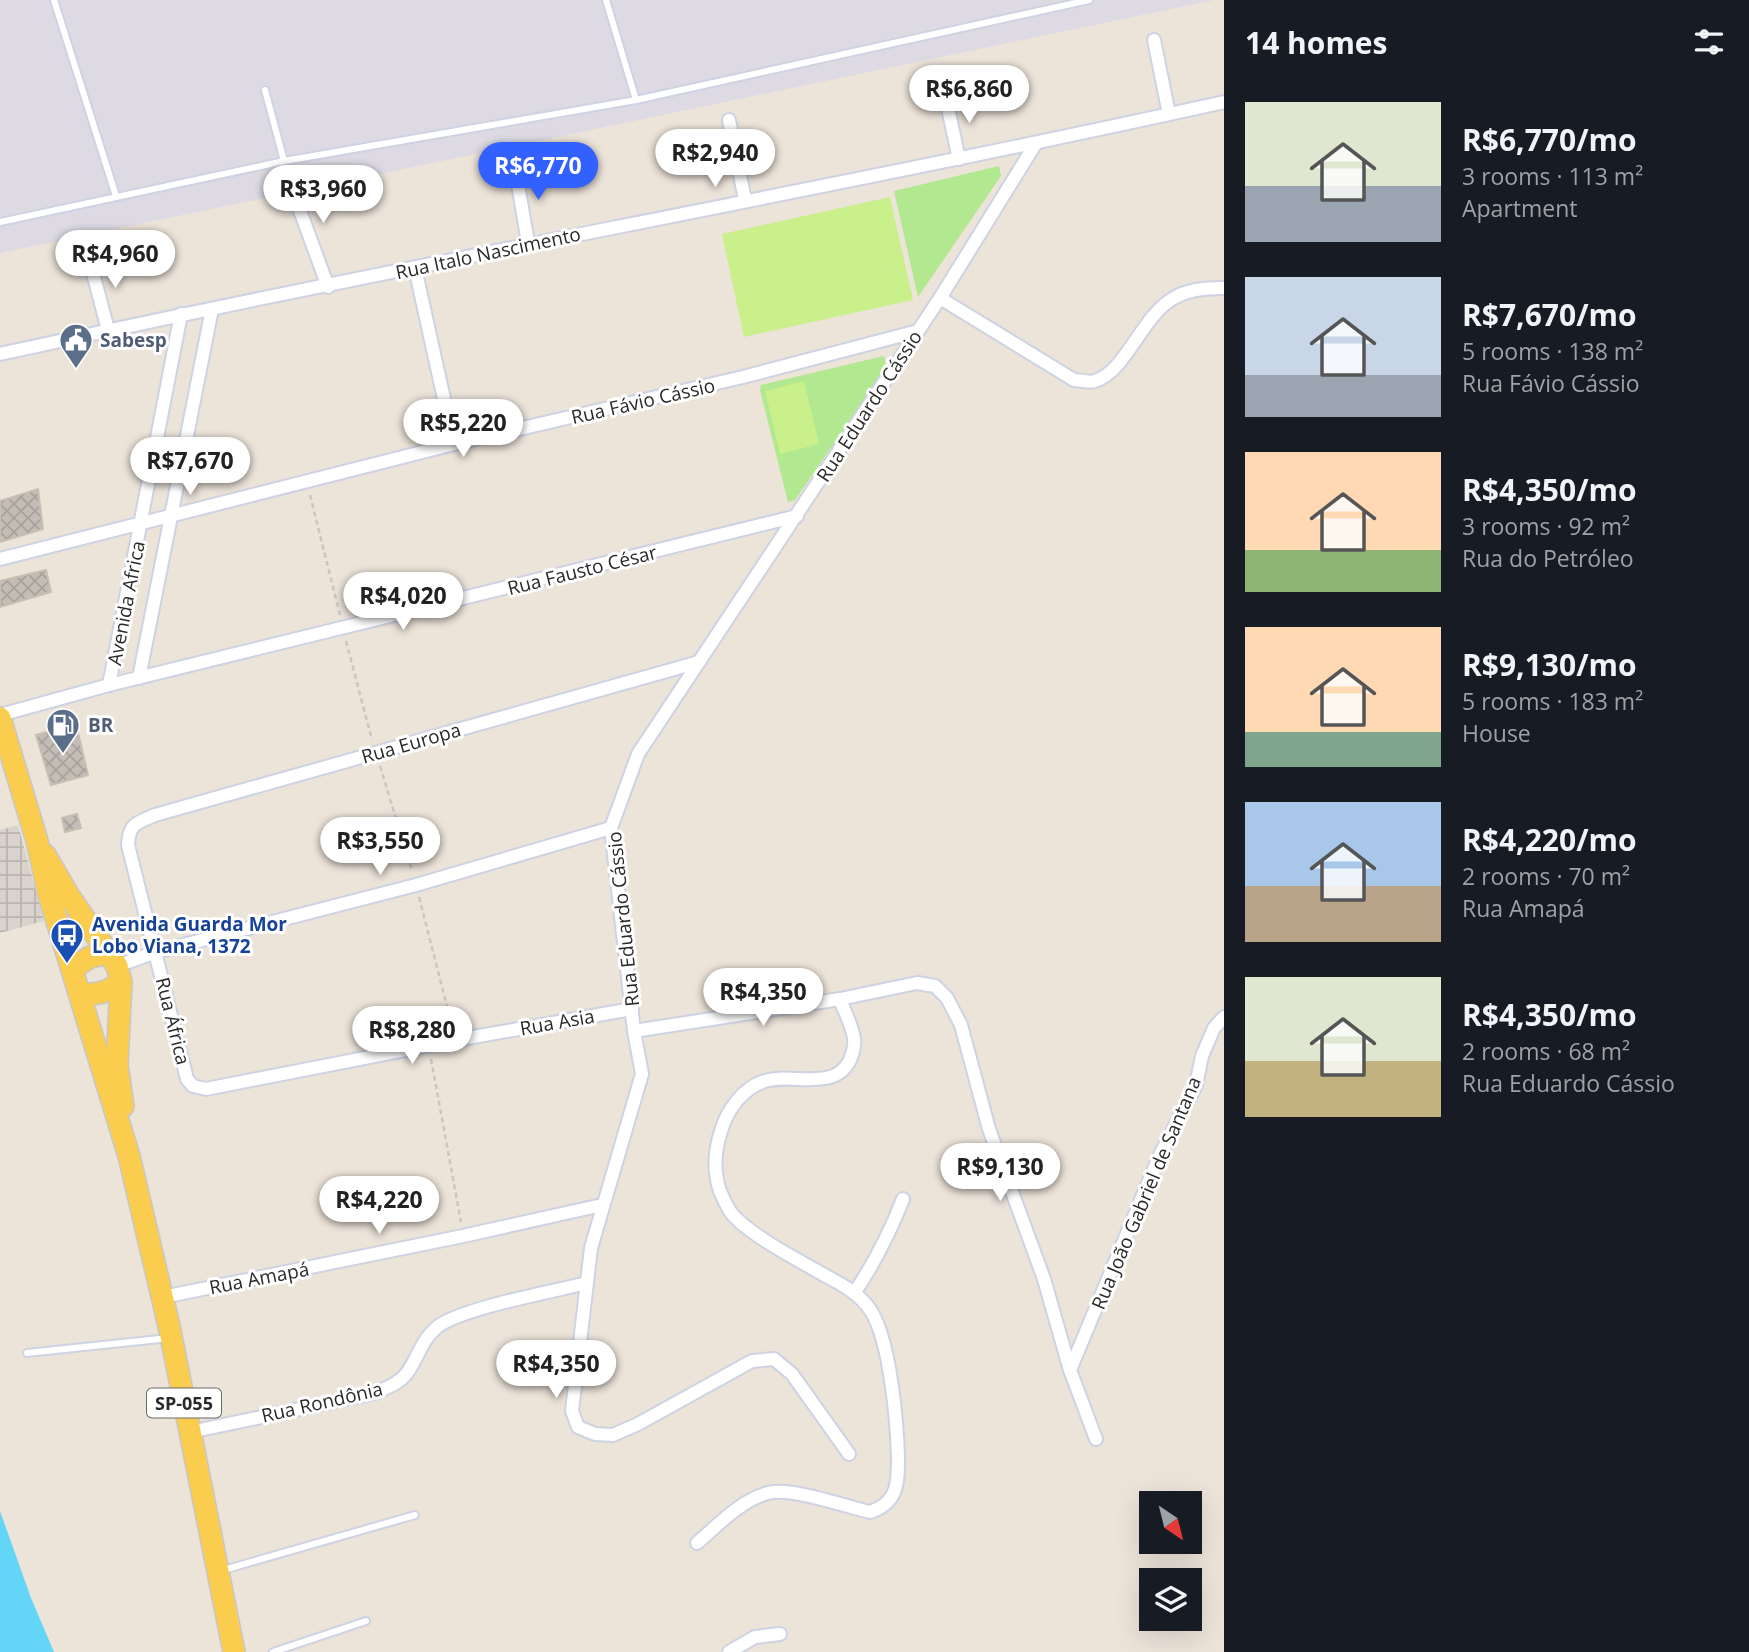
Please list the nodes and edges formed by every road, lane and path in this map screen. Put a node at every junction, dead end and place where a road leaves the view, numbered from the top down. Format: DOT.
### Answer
graph roads {
  1 [pos="54,0"];
  2 [pos="606,0"];
  3 [pos="1089,0"];
  4 [pos="1154,40"];
  5 [pos="265,90"];
  6 [pos="946,99"];
  7 [pos="636,100"];
  8 [pos="1224,102"];
  9 [pos="1169,114"];
  10 [pos="729,120"];
  11 [pos="1036,142"];
  12 [pos="959,159"];
  13 [pos="284,161"];
  14 [pos="515,167"];
  15 [pos="287,175"];
  16 [pos="116,196"];
  17 [pos="745,200"];
  18 [pos="0,222"];
  19 [pos="528,243"];
  20 [pos="89,258"];
  21 [pos="415,268"];
  22 [pos="328,287"];
  23 [pos="1224,288"];
  24 [pos="940,298"];
  25 [pos="212,309"];
  26 [pos="181,314"];
  27 [pos="108,330"];
  28 [pos="918,331"];
  29 [pos="0,354"];
  30 [pos="454,444"];
  31 [pos="169,516"];
  32 [pos="797,516"];
  33 [pos="142,523"];
  34 [pos="0,559"];
  35 [pos="699,662"];
  36 [pos="139,678"];
  37 [pos="109,685"];
  38 [pos="0,717"];
  39 [pos="611,828"];
  40 [pos="129,832"];
  41 [pos="37,841"];
  42 [pos="156,952"];
  43 [pos="116,967"];
  44 [pos="72,969"];
  45 [pos="80,993"];
  46 [pos="840,999"];
  47 [pos="632,1009"];
  48 [pos="1224,1017"];
  49 [pos="634,1031"];
  50 [pos="429,1046"];
  51 [pos="192,1086"];
  52 [pos="129,1156"];
  53 [pos="903,1199"];
  54 [pos="602,1205"];
  55 [pos="463,1236"];
  56 [pos="587,1283"];
  57 [pos="855,1292"];
  58 [pos="163,1297"];
  59 [pos="171,1337"];
  60 [pos="27,1353"];
  61 [pos="1070,1370"];
  62 [pos="190,1432"];
  63 [pos="1096,1439"];
  64 [pos="849,1454"];
  65 [pos="415,1515"];
  66 [pos="697,1543"];
  67 [pos="218,1571"];
  68 [pos="366,1621"];
  69 [pos="780,1634"];
  70 [pos="234,1652"];
  71 [pos="273,1652"];
  72 [pos="729,1652"];
  1 -- 16 [label="lane"];
  2 -- 7 [label="lane"];
  3 -- 7 [label="lane"];
  4 -- 9 [label="street"];
  5 -- 13 [label="lane"];
  6 -- 12 [label="street"];
  7 -- 13 [label="lane"];
  8 -- 9 [label="street, Rua Italo Nascimento"];
  9 -- 11 [label="street, Rua Italo Nascimento"];
  10 -- 17 [label="street"];
  11 -- 12 [label="street, Rua Italo Nascimento"];
  11 -- 24 [label="street, Rua Eduardo Cássio"];
  12 -- 17 [label="street, Rua Italo Nascimento"];
  13 -- 16 [label="lane"];
  14 -- 19 [label="street"];
  15 -- 22 [label="street"];
  16 -- 18 [label="lane"];
  17 -- 19 [label="street, Rua Italo Nascimento"];
  19 -- 21 [label="street, Rua Italo Nascimento"];
  20 -- 27 [label="street"];
  21 -- 22 [label="street, Rua Italo Nascimento"];
  21 -- 30 [label="street"];
  22 -- 25 [label="street, Rua Italo Nascimento"];
  23 -- 24 [label="street"];
  24 -- 28 [label="street, Rua Eduardo Cássio"];
  25 -- 26 [label="street, Rua Italo Nascimento"];
  25 -- 31 [label="street, Avenida Africa"];
  26 -- 27 [label="street, Rua Italo Nascimento"];
  26 -- 33 [label="street, Avenida Africa"];
  27 -- 29 [label="street, Rua Italo Nascimento"];
  28 -- 30 [label="street, Rua Fávio Cássio"];
  28 -- 32 [label="street, Rua Eduardo Cássio"];
  30 -- 31 [label="street, Rua Fávio Cássio"];
  31 -- 33 [label="street, Rua Fávio Cássio"];
  31 -- 36 [label="street, Avenida Africa"];
  32 -- 35 [label="street, Rua Eduardo Cássio"];
  32 -- 36 [label="street, Rua Fausto César"];
  33 -- 34 [label="street, Rua Fávio Cássio"];
  33 -- 37 [label="street, Avenida Africa"];
  35 -- 39 [label="street, Rua Eduardo Cássio"];
  35 -- 40 [label="street, Rua Europa"];
  36 -- 37 [label="street, Rua Fausto César"];
  37 -- 38 [label="street, Rua Fausto César"];
  38 -- 41 [label="main road, SP-055"];
  39 -- 42 [label="street"];
  39 -- 47 [label="street, Rua Eduardo Cássio"];
  40 -- 42 [label="street, Rua África"];
  41 -- 43 [label="main road, SP-055"];
  41 -- 44 [label="main road, SP-055"];
  42 -- 43 [label="street"];
  42 -- 51 [label="street, Rua África"];
  43 -- 44 [label="main road"];
  43 -- 45 [label="main road"];
  43 -- 52 [label="main road, SP-055"];
  44 -- 45 [label="main road, SP-055"];
  45 -- 52 [label="main road, SP-055"];
  46 -- 49 [label="street"];
  46 -- 57 [label="street"];
  46 -- 61 [label="street"];
  47 -- 49 [label="street, Rua Eduardo Cássio"];
  47 -- 50 [label="street, Rua Asia"];
  48 -- 61 [label="street, Rua João Gabriel de Santana"];
  49 -- 54 [label="street, Rua Eduardo Cássio"];
  50 -- 51 [label="street, Rua Asia"];
  50 -- 55 [label="path"];
  52 -- 58 [label="main road, SP-055"];
  53 -- 57 [label="street"];
  54 -- 55 [label="street, Rua Amapá"];
  54 -- 56 [label="street, Rua Eduardo Cássio"];
  55 -- 58 [label="street, Rua Amapá"];
  56 -- 62 [label="street, Rua Rondônia"];
  56 -- 64 [label="street, Rua Eduardo Cássio"];
  57 -- 66 [label="street"];
  58 -- 59 [label="main road, SP-055"];
  59 -- 60 [label="lane"];
  59 -- 62 [label="main road, SP-055"];
  61 -- 63 [label="street"];
  62 -- 67 [label="main road, SP-055"];
  65 -- 67 [label="lane"];
  67 -- 70 [label="main road, SP-055"];
  68 -- 71 [label="lane"];
  69 -- 72 [label="street"];
}
